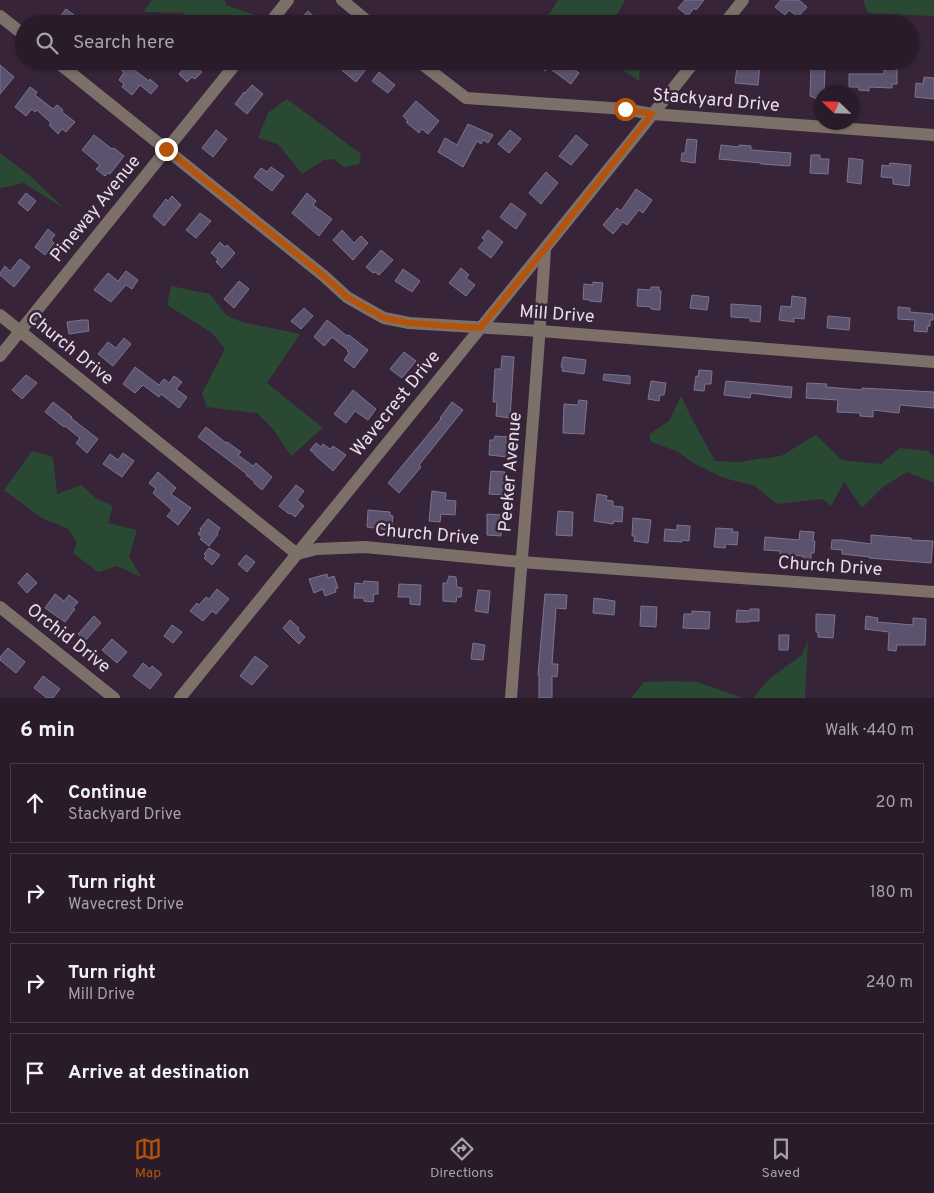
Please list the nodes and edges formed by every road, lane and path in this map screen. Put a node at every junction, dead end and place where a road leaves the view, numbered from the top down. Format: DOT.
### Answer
graph roads {
  1 [pos="288,0"];
  2 [pos="342,0"];
  3 [pos="743,0"];
  4 [pos="276,15"];
  5 [pos="360,15"];
  6 [pos="731,15"];
  7 [pos="0,16"];
  8 [pos="15,28"];
  9 [pos="67,70"];
  10 [pos="231,70"];
  11 [pos="430,70"];
  12 [pos="688,70"];
  13 [pos="652,114"];
  14 [pos="934,135"];
  15 [pos="166,149"];
  16 [pos="545,249"];
  17 [pos="0,315"];
  18 [pos="480,328"];
  19 [pos="20,331"];
  20 [pos="540,332"];
  21 [pos="0,356"];
  22 [pos="934,362"];
  23 [pos="297,554"];
  24 [pos="521,562"];
  25 [pos="934,592"];
  26 [pos="0,608"];
  27 [pos="114,698"];
  28 [pos="180,698"];
  29 [pos="512,698"];
  1 -- 4 [label="street"];
  2 -- 5 [label="street"];
  3 -- 6 [label="street"];
  7 -- 8 [label="street"];
  9 -- 15 [label="street, Mill Drive"];
  10 -- 15 [label="street, Pineway Avenue"];
  11 -- 13 [label="street, Stackyard Drive"];
  12 -- 13 [label="street, Wavecrest Drive"];
  13 -- 14 [label="street, Stackyard Drive"];
  13 -- 16 [label="street, Wavecrest Drive"];
  15 -- 18 [label="street, Mill Drive"];
  15 -- 19 [label="street, Pineway Avenue"];
  16 -- 18 [label="street, Wavecrest Drive"];
  16 -- 20 [label="street, Peeker Avenue"];
  17 -- 19 [label="street, Church Drive"];
  18 -- 20 [label="street, Mill Drive"];
  18 -- 23 [label="street, Wavecrest Drive"];
  19 -- 21 [label="street, Pineway Avenue"];
  19 -- 23 [label="street, Church Drive"];
  20 -- 22 [label="street, Mill Drive"];
  20 -- 24 [label="street, Peeker Avenue"];
  23 -- 24 [label="street, Church Drive"];
  23 -- 28 [label="street, Wavecrest Drive"];
  24 -- 25 [label="street, Church Drive"];
  24 -- 29 [label="street, Peeker Avenue"];
  26 -- 27 [label="street, Orchid Drive"];
}
